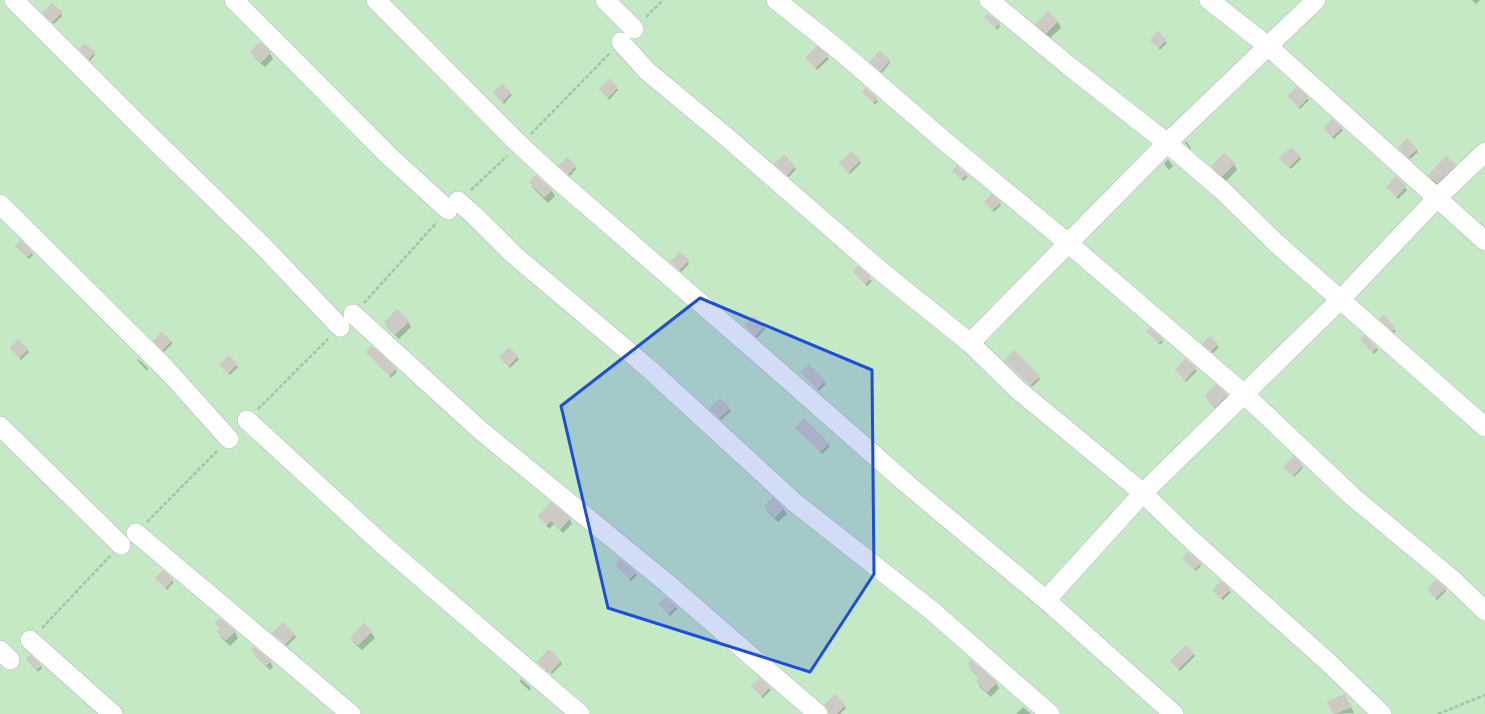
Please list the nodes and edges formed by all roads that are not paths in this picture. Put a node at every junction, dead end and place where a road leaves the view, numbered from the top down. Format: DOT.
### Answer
graph roads {
  1 [pos="14,0"];
  2 [pos="234,0"];
  3 [pos="376,0"];
  4 [pos="605,0"];
  5 [pos="776,0"];
  6 [pos="1209,0"];
  7 [pos="1316,0"];
  8 [pos="991,1"];
  9 [pos="1269,47"];
  10 [pos="1167,143"];
  11 [pos="1485,152"];
  12 [pos="1437,198"];
  13 [pos="0,204"];
  14 [pos="1485,241"];
  15 [pos="1068,243"];
  16 [pos="1340,300"];
  17 [pos="970,343"];
  18 [pos="1244,394"];
  19 [pos="247,420"];
  20 [pos="0,426"];
  21 [pos="1485,427"];
  22 [pos="229,439"];
  23 [pos="1143,493"];
  24 [pos="136,533"];
  25 [pos="121,545"];
  26 [pos="1046,600"];
  27 [pos="1485,611"];
  28 [pos="30,640"];
  29 [pos="113,714"];
  30 [pos="351,714"];
  31 [pos="580,714"];
  32 [pos="818,714"];
  33 [pos="1050,714"];
  34 [pos="1174,714"];
  35 [pos="1382,714"];
  1 -- 32 [label="lane"];
  2 -- 33 [label="lane"];
  3 -- 26 [label="lane"];
  4 -- 17 [label="lane"];
  5 -- 15 [label="lane"];
  6 -- 9 [label="lane"];
  7 -- 9 [label="lane"];
  8 -- 10 [label="lane"];
  9 -- 10 [label="lane"];
  9 -- 12 [label="lane"];
  10 -- 15 [label="lane"];
  10 -- 16 [label="lane"];
  11 -- 12 [label="lane"];
  12 -- 14 [label="lane"];
  12 -- 16 [label="lane"];
  13 -- 22 [label="lane"];
  15 -- 17 [label="lane"];
  15 -- 18 [label="lane"];
  16 -- 18 [label="lane"];
  16 -- 21 [label="lane"];
  17 -- 23 [label="lane"];
  18 -- 23 [label="lane"];
  18 -- 27 [label="lane"];
  19 -- 31 [label="lane"];
  20 -- 25 [label="lane"];
  23 -- 26 [label="lane"];
  23 -- 35 [label="lane"];
  24 -- 30 [label="lane"];
  26 -- 34 [label="lane"];
  28 -- 29 [label="lane"];
}
